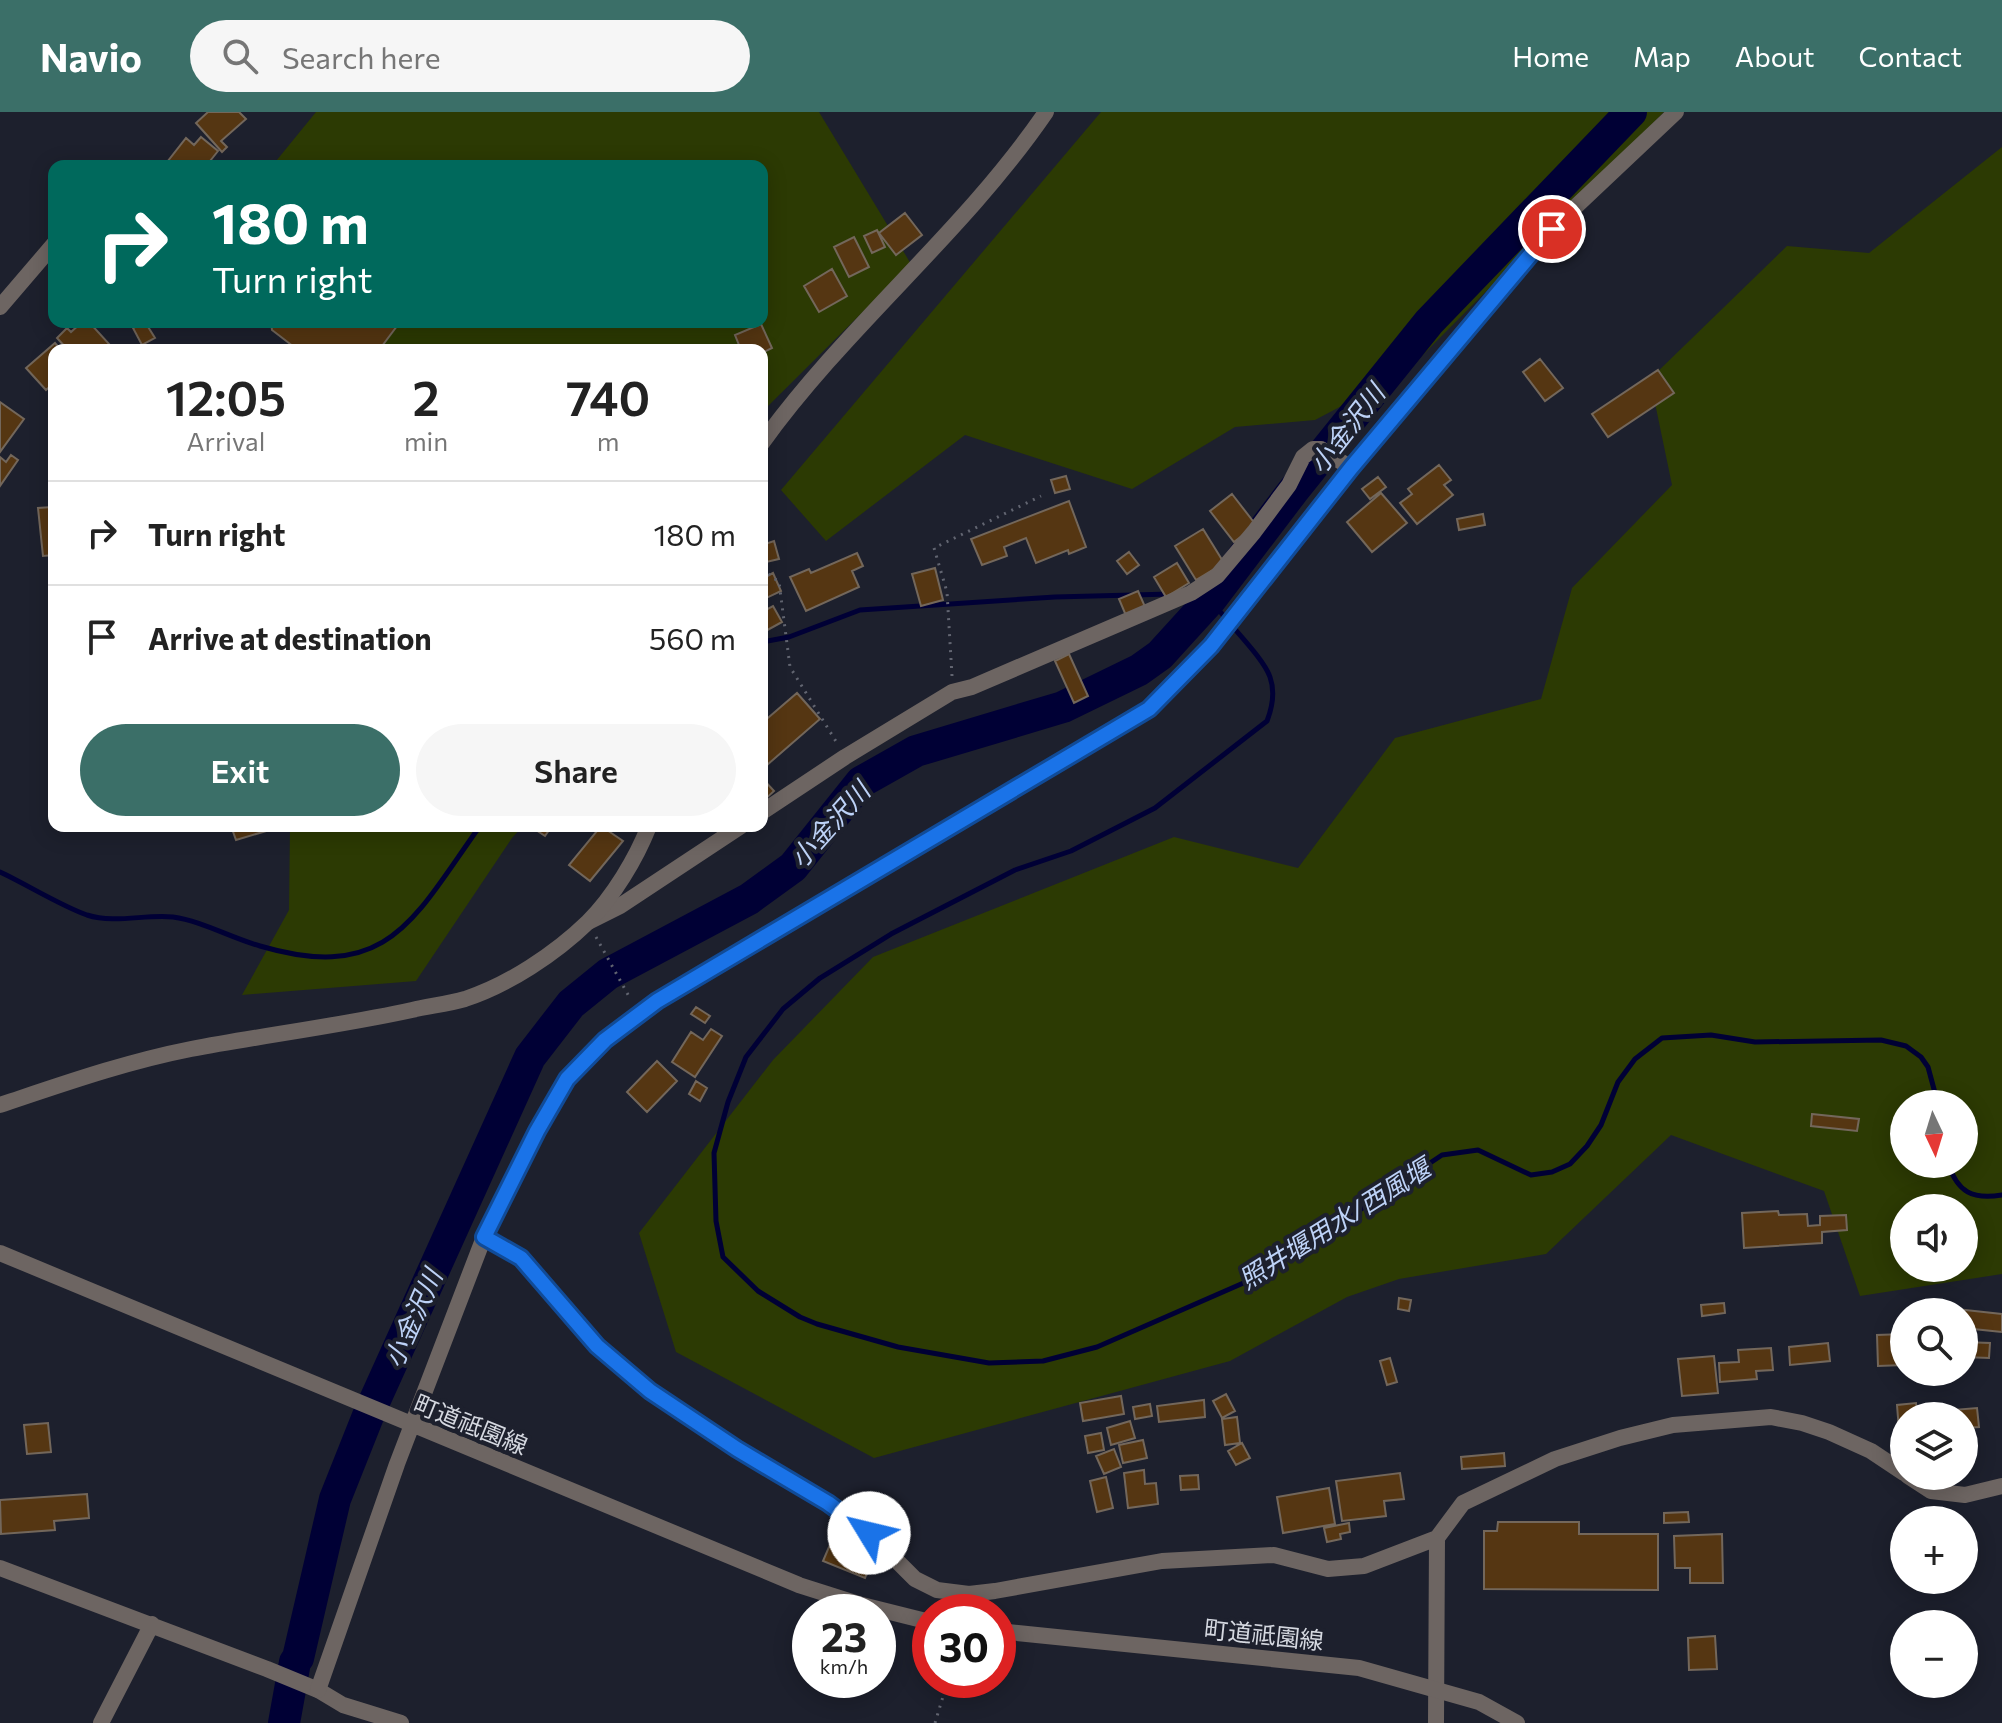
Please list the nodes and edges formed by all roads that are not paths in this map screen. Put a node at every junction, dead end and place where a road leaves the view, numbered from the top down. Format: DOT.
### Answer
graph roads {
  1 [pos="1046,112"];
  2 [pos="1676,112"];
  3 [pos="48,251"];
  4 [pos="0,307"];
  5 [pos="768,436"];
  6 [pos="1351,468"];
  7 [pos="768,808"];
  8 [pos="647,832"];
  9 [pos="732,832"];
  10 [pos="589,921"];
  11 [pos="0,1105"];
  12 [pos="484,1237"];
  13 [pos="0,1253"];
  14 [pos="411,1425"];
  15 [pos="1890,1464"];
  16 [pos="2002,1486"];
  17 [pos="1929,1490"];
  18 [pos="1437,1538"];
  19 [pos="0,1568"];
  20 [pos="912,1618"];
  21 [pos="152,1624"];
  22 [pos="1016,1633"];
  23 [pos="312,1687"];
  24 [pos="1437,1689"];
  25 [pos="101,1723"];
  26 [pos="401,1723"];
  27 [pos="1436,1723"];
  28 [pos="1517,1723"];
  1 -- 5 [label="street"];
  2 -- 6 [label="street"];
  3 -- 4 [label="street"];
  6 -- 7 [label="street"];
  6 -- 12 [label="street"];
  8 -- 10 [label="street"];
  9 -- 10 [label="street"];
  10 -- 11 [label="street"];
  12 -- 14 [label="street"];
  12 -- 18 [label="street"];
  13 -- 14 [label="street, 町道祗園線"];
  14 -- 20 [label="street, 町道祗園線"];
  14 -- 23 [label="street"];
  15 -- 18 [label="street"];
  16 -- 17 [label="street"];
  18 -- 24 [label="street"];
  19 -- 21 [label="street"];
  21 -- 23 [label="street"];
  21 -- 25 [label="street"];
  22 -- 24 [label="street, 町道祗園線"];
  23 -- 26 [label="street"];
  24 -- 27 [label="street"];
  24 -- 28 [label="street, 町道祗園線"];
}
